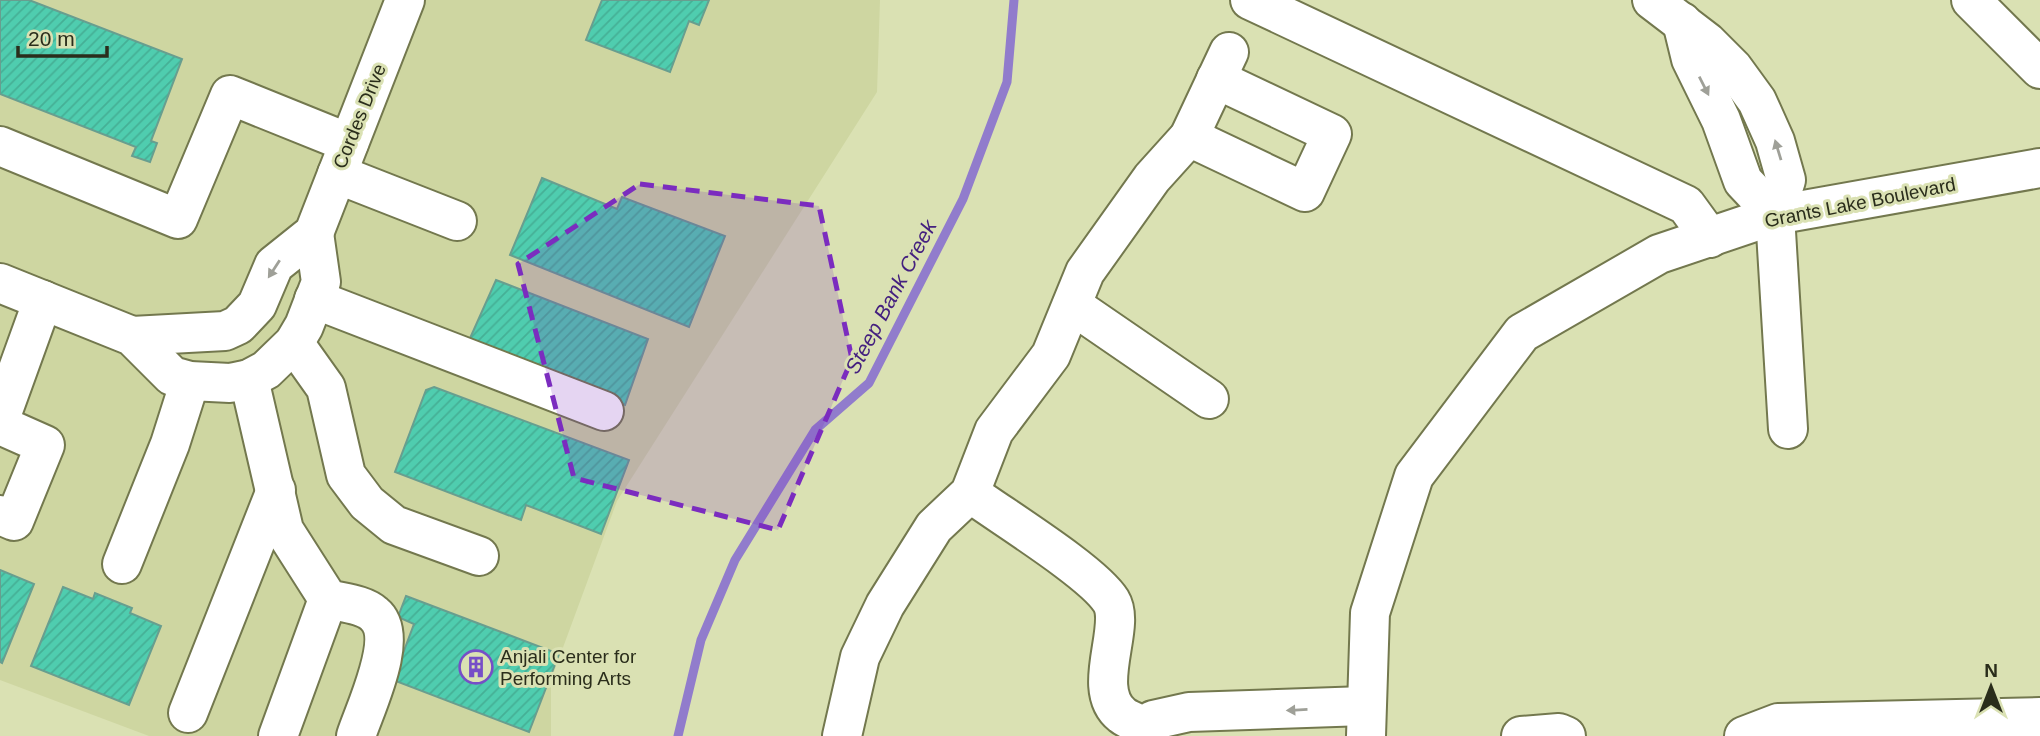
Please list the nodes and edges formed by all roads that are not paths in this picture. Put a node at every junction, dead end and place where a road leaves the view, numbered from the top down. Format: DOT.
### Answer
graph roads {
  1 [pos="405,0"];
  2 [pos="1250,0"];
  3 [pos="1652,0"];
  4 [pos="1971,0"];
  5 [pos="2040,69"];
  6 [pos="1189,137"];
  7 [pos="0,146"];
  8 [pos="343,158"];
  9 [pos="2040,168"];
  10 [pos="1775,215"];
  11 [pos="457,221"];
  12 [pos="314,233"];
  13 [pos="1710,238"];
  14 [pos="0,283"];
  15 [pos="314,299"];
  16 [pos="43,300"];
  17 [pos="1072,305"];
  18 [pos="132,336"];
  19 [pos="294,342"];
  20 [pos="249,379"];
  21 [pos="190,381"];
  22 [pos="1209,399"];
  23 [pos="604,411"];
  24 [pos="0,419"];
  25 [pos="0,425"];
  26 [pos="1788,429"];
  27 [pos="276,490"];
  28 [pos="970,494"];
  29 [pos="0,515"];
  30 [pos="479,556"];
  31 [pos="122,564"];
  32 [pos="328,599"];
  33 [pos="188,713"];
  34 [pos="2040,717"];
  35 [pos="1366,721"];
  36 [pos="1252,724"];
  37 [pos="1146,731"];
  38 [pos="278,736"];
  39 [pos="356,736"];
  40 [pos="842,736"];
  41 [pos="1521,736"];
  42 [pos="1566,736"];
  43 [pos="1744,736"];
  1 -- 8 [label="street, Cordes Drive"];
  2 -- 13 [label="street"];
  3 -- 10 [label="street"];
  4 -- 5 [label="street"];
  6 -- 6 [label="street"];
  6 -- 17 [label="street"];
  7 -- 8 [label="street"];
  8 -- 11 [label="street"];
  8 -- 12 [label="street, Cordes Drive"];
  9 -- 10 [label="street, Grants Lake Boulevard"];
  10 -- 13 [label="street, Grants Lake Boulevard"];
  10 -- 26 [label="street"];
  12 -- 15 [label="street, Cordes Drive"];
  12 -- 18 [label="street, Cordes Drive, one-way"];
  13 -- 35 [label="street, Grants Lake Boulevard"];
  14 -- 16 [label="street, Cordes Drive"];
  15 -- 19 [label="street, Cordes Drive"];
  15 -- 23 [label="street"];
  16 -- 18 [label="street, Cordes Drive"];
  16 -- 24 [label="street"];
  17 -- 22 [label="street"];
  17 -- 28 [label="street"];
  18 -- 21 [label="street, Cordes Drive"];
  19 -- 20 [label="street, Cordes Drive"];
  19 -- 30 [label="street"];
  20 -- 21 [label="street, Cordes Drive"];
  20 -- 27 [label="street"];
  21 -- 31 [label="street"];
  25 -- 29 [label="street"];
  27 -- 32 [label="street"];
  27 -- 33 [label="street"];
  28 -- 37 [label="street"];
  28 -- 40 [label="street"];
  32 -- 38 [label="street"];
  32 -- 39 [label="street"];
  34 -- 43 [label="street"];
  35 -- 36 [label="street, one-way"];
  36 -- 37 [label="street"];
  41 -- 42 [label="street"];
}
